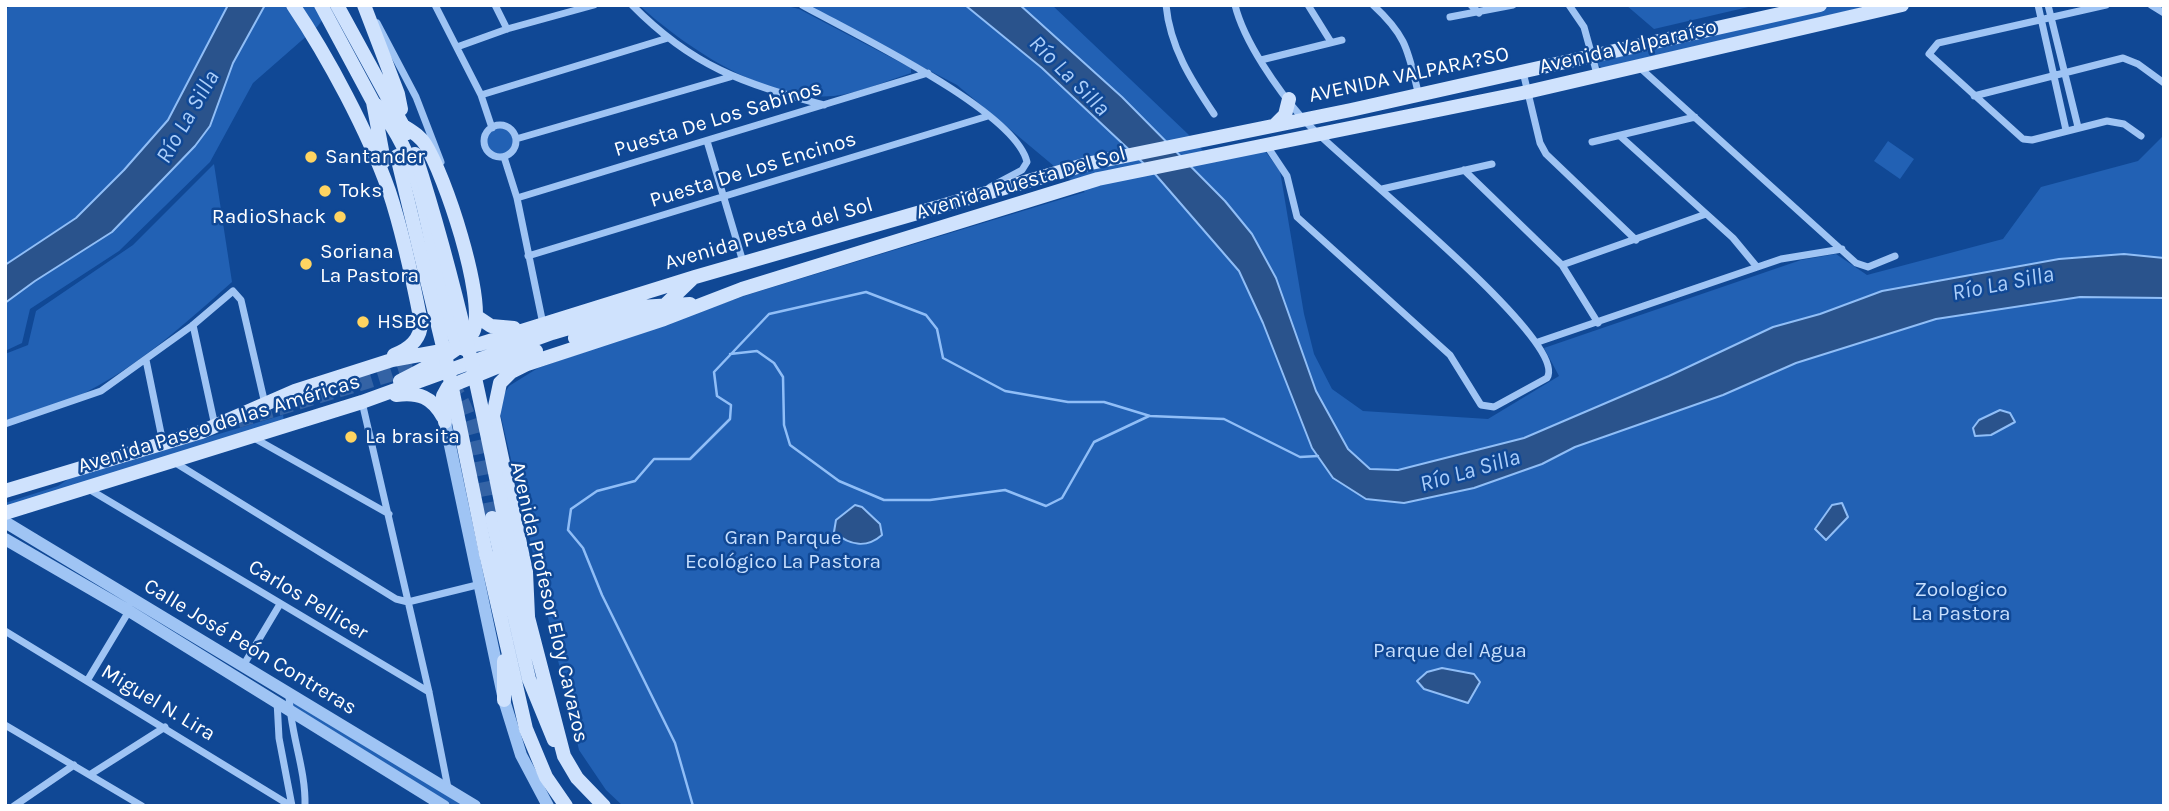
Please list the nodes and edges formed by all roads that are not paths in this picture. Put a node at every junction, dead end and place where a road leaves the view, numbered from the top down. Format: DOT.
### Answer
graph roads {
  1 [pos="293,5"];
  2 [pos="321,5"];
  3 [pos="365,5"];
  4 [pos="435,5"];
  5 [pos="495,5"];
  6 [pos="558,5"];
  7 [pos="594,5"];
  8 [pos="632,5"];
  9 [pos="802,5"];
  10 [pos="1166,5"];
  11 [pos="1235,5"];
  12 [pos="1308,5"];
  13 [pos="1373,5"];
  14 [pos="1471,5"];
  15 [pos="1513,5"];
  16 [pos="1569,5"];
  17 [pos="1820,5"];
  18 [pos="1902,5"];
  19 [pos="2038,5"];
  20 [pos="2048,5"];
  21 [pos="2106,5"];
  22 [pos="2151,5"];
  23 [pos="1479,13"];
  24 [pos="2164,13"];
  25 [pos="562,14"];
  26 [pos="337,15"];
  27 [pos="1450,17"];
  28 [pos="2051,19"];
  29 [pos="2041,21"];
  30 [pos="507,29"];
  31 [pos="668,38"];
  32 [pos="1342,40"];
  33 [pos="1331,42"];
  34 [pos="457,47"];
  35 [pos="1592,57"];
  36 [pos="1261,60"];
  37 [pos="1637,65"];
  38 [pos="1523,72"];
  39 [pos="928,73"];
  40 [pos="2065,73"];
  41 [pos="1597,74"];
  42 [pos="2054,75"];
  43 [pos="730,77"];
  44 [pos="2164,83"];
  45 [pos="1527,92"];
  46 [pos="481,95"];
  47 [pos="1419,96"];
  48 [pos="1974,96"];
  49 [pos="1289,99"];
  50 [pos="374,103"];
  51 [pos="824,105"];
  52 [pos="1214,114"];
  53 [pos="988,116"];
  54 [pos="1695,117"];
  55 [pos="1303,119"];
  56 [pos="403,122"];
  57 [pos="1275,125"];
  58 [pos="2078,127"];
  59 [pos="492,128"];
  60 [pos="2066,130"];
  61 [pos="1320,135"];
  62 [pos="1620,136"];
  63 [pos="2141,136"];
  64 [pos="516,139"];
  65 [pos="707,141"];
  66 [pos="1592,142"];
  67 [pos="1267,146"];
  68 [pos="504,157"];
  69 [pos="1091,163"];
  70 [pos="1492,164"];
  71 [pos="1464,170"];
  72 [pos="387,187"];
  73 [pos="1382,189"];
  74 [pos="981,194"];
  75 [pos="724,197"];
  76 [pos="517,198"];
  77 [pos="1706,214"];
  78 [pos="462,236"];
  79 [pos="1636,240"];
  80 [pos="1842,249"];
  81 [pos="776,254"];
  82 [pos="528,256"];
  83 [pos="1895,256"];
  84 [pos="737,264"];
  85 [pos="1562,265"];
  86 [pos="1757,267"];
  87 [pos="695,276"];
  88 [pos="781,276"];
  89 [pos="742,289"];
  90 [pos="698,304"];
  91 [pos="664,306"];
  92 [pos="476,316"];
  93 [pos="1598,323"];
  94 [pos="543,324"];
  95 [pos="193,325"];
  96 [pos="526,328"];
  97 [pos="1538,342"];
  98 [pos="466,351"];
  99 [pos="491,356"];
  100 [pos="146,360"];
  101 [pos="392,360"];
  102 [pos="442,367"];
  103 [pos="360,370"];
  104 [pos="467,377"];
  105 [pos="407,382"];
  106 [pos="367,400"];
  107 [pos="265,404"];
  108 [pos="494,407"];
  109 [pos="317,417"];
  110 [pos="445,422"];
  111 [pos="5,424"];
  112 [pos="215,426"];
  113 [pos="254,438"];
  114 [pos="163,443"];
  115 [pos="174,461"];
  116 [pos="86,488"];
  117 [pos="5,491"];
  118 [pos="5,513"];
  119 [pos="389,514"];
  120 [pos="492,518"];
  121 [pos="5,523"];
  122 [pos="5,539"];
  123 [pos="481,584"];
  124 [pos="408,602"];
  125 [pos="280,604"];
  126 [pos="129,611"];
  127 [pos="528,616"];
  128 [pos="505,628"];
  129 [pos="5,631"];
  130 [pos="243,666"];
  131 [pos="87,681"];
  132 [pos="284,690"];
  133 [pos="429,692"];
  134 [pos="504,701"];
  135 [pos="277,703"];
  136 [pos="289,710"];
  137 [pos="5,725"];
  138 [pos="165,727"];
  139 [pos="564,756"];
  140 [pos="74,765"];
  141 [pos="91,774"];
  142 [pos="448,788"];
  143 [pos="14,806"];
  144 [pos="142,806"];
  145 [pos="292,806"];
  146 [pos="305,806"];
  147 [pos="444,806"];
  148 [pos="475,806"];
  149 [pos="548,806"];
  150 [pos="566,806"];
  151 [pos="604,806"];
  1 -- 72 [label="main road"];
  2 -- 26 [label="main road"];
  3 -- 56 [label="main road"];
  3 -- 78 [label="street"];
  4 -- 34 [label="street"];
  5 -- 30 [label="street"];
  6 -- 25 [label="street"];
  7 -- 25 [label="street"];
  8 -- 31 [label="street"];
  9 -- 39 [label="street"];
  10 -- 52 [label="street"];
  11 -- 36 [label="street"];
  12 -- 33 [label="street"];
  13 -- 47 [label="street"];
  14 -- 23 [label="street"];
  15 -- 23 [label="street"];
  16 -- 35 [label="street"];
  17 -- 35 [label="main road, Avenida Valparaíso"];
  18 -- 37 [label="main road, Avenida Valparaíso"];
  19 -- 29 [label="street"];
  20 -- 28 [label="street"];
  21 -- 28 [label="street"];
  22 -- 24 [label="street"];
  23 -- 27 [label="street"];
  25 -- 30 [label="street"];
  26 -- 50 [label="main road"];
  26 -- 56 [label="main road"];
  28 -- 29 [label="street"];
  28 -- 40 [label="street"];
  29 -- 42 [label="street"];
  29 -- 48 [label="street"];
  30 -- 34 [label="street"];
  31 -- 43 [label="street"];
  31 -- 46 [label="street"];
  32 -- 33 [label="street"];
  33 -- 36 [label="street"];
  34 -- 46 [label="street"];
  35 -- 38 [label="main road, Avenida Valparaíso"];
  35 -- 41 [label="street"];
  36 -- 49 [label="street"];
  37 -- 41 [label="main road, Avenida Valparaíso"];
  37 -- 54 [label="street"];
  38 -- 45 [label="street"];
  38 -- 47 [label="main road, AVENIDA VALPARA?SO"];
  39 -- 51 [label="street, Puesta De Los Sabinos"];
  39 -- 53 [label="street"];
  40 -- 42 [label="street"];
  40 -- 44 [label="street"];
  40 -- 58 [label="street"];
  41 -- 45 [label="main road, Avenida Valparaíso"];
  42 -- 48 [label="street"];
  42 -- 60 [label="street"];
  43 -- 51 [label="street"];
  43 -- 64 [label="street"];
  45 -- 61 [label="main road, AVENIDA VALPARA?SO"];
  45 -- 79 [label="street"];
  46 -- 59 [label="street"];
  47 -- 55 [label="main road, AVENIDA VALPARA?SO"];
  48 -- 60 [label="street"];
  49 -- 55 [label="street"];
  49 -- 57 [label="main road"];
  50 -- 72 [label="main road"];
  50 -- 98 [label="main road"];
  50 -- 102 [label="main road, bridge"];
  51 -- 65 [label="street, Puesta De Los Sabinos"];
  53 -- 74 [label="street"];
  53 -- 75 [label="street, Puesta De Los Encinos"];
  54 -- 62 [label="street"];
  54 -- 80 [label="street"];
  55 -- 57 [label="main road, Avenida Puesta Del Sol"];
  55 -- 61 [label="street"];
  56 -- 78 [label="main road"];
  56 -- 98 [label="main road, bridge"];
  57 -- 69 [label="main road, Avenida Puesta Del Sol"];
  58 -- 60 [label="street"];
  58 -- 63 [label="street"];
  59 -- 64 [label="street"];
  59 -- 68 [label="street"];
  61 -- 67 [label="main road, Avenida Puesta Del Sol"];
  61 -- 73 [label="street"];
  62 -- 66 [label="street"];
  62 -- 77 [label="street"];
  64 -- 68 [label="street"];
  65 -- 75 [label="street"];
  65 -- 76 [label="street, Puesta De Los Sabinos"];
  67 -- 88 [label="main road, Avenida Puesta Del Sol"];
  67 -- 97 [label="street"];
  68 -- 76 [label="street"];
  69 -- 74 [label="main road, Avenida Puesta del Sol"];
  70 -- 71 [label="street"];
  71 -- 73 [label="street"];
  71 -- 85 [label="street"];
  72 -- 103 [label="main road"];
  73 -- 97 [label="street"];
  74 -- 81 [label="main road, Avenida Puesta del Sol"];
  75 -- 82 [label="street, Puesta De Los Encinos"];
  75 -- 84 [label="street"];
  76 -- 82 [label="street"];
  77 -- 79 [label="street"];
  77 -- 86 [label="street"];
  78 -- 92 [label="main road"];
  79 -- 85 [label="street"];
  80 -- 83 [label="street"];
  80 -- 86 [label="street"];
  81 -- 84 [label="main road, Avenida Puesta del Sol"];
  81 -- 88 [label="main road"];
  82 -- 94 [label="street"];
  84 -- 87 [label="main road, Avenida Puesta del Sol"];
  84 -- 89 [label="main road"];
  85 -- 93 [label="street"];
  86 -- 93 [label="street"];
  87 -- 91 [label="main road"];
  87 -- 94 [label="main road, Avenida Puesta del Sol"];
  88 -- 89 [label="main road, Avenida Puesta Del Sol"];
  89 -- 90 [label="main road, Avenida Puesta Del Sol"];
  90 -- 91 [label="main road, Avenida Puesta del Sol"];
  90 -- 108 [label="main road"];
  91 -- 99 [label="main road, Avenida Puesta del Sol"];
  91 -- 104 [label="main road"];
  92 -- 96 [label="main road"];
  92 -- 98 [label="main road"];
  93 -- 97 [label="street"];
  94 -- 96 [label="main road, Avenida Puesta del Sol"];
  95 -- 100 [label="street"];
  95 -- 107 [label="street"];
  95 -- 112 [label="street"];
  96 -- 98 [label="main road, Avenida Puesta del Sol"];
  98 -- 99 [label="main road"];
  98 -- 101 [label="main road, Avenida Paseo de las Américas"];
  98 -- 102 [label="main road"];
  98 -- 127 [label="main road, Avenida Profesor Eloy Cavazos, bridge"];
  99 -- 102 [label="main road, Avenida Puesta del Sol"];
  100 -- 111 [label="street"];
  100 -- 114 [label="street"];
  101 -- 103 [label="main road, Avenida Paseo de las Américas"];
  101 -- 105 [label="main road"];
  102 -- 105 [label="main road, Avenida Paseo de las Américas"];
  102 -- 128 [label="main road, bridge"];
  103 -- 107 [label="main road, Avenida Paseo de las Américas"];
  104 -- 108 [label="main road"];
  104 -- 110 [label="main road"];
  105 -- 106 [label="main road, Avenida Paseo de las Américas"];
  105 -- 109 [label="main road"];
  106 -- 109 [label="main road, Avenida Paseo de las Américas"];
  106 -- 110 [label="main road"];
  106 -- 119 [label="street"];
  107 -- 112 [label="main road, Avenida Paseo de las Américas"];
  108 -- 127 [label="main road"];
  109 -- 113 [label="main road, Avenida Paseo de las Américas"];
  110 -- 123 [label="street"];
  112 -- 114 [label="main road, Avenida Paseo de las Américas"];
  113 -- 115 [label="main road, Avenida Paseo de las Américas"];
  113 -- 119 [label="street"];
  114 -- 117 [label="main road, Avenida Paseo de las Américas"];
  115 -- 116 [label="main road, Avenida Paseo de las Américas"];
  115 -- 124 [label="street"];
  116 -- 118 [label="main road, Avenida Paseo de las Américas"];
  116 -- 125 [label="street, Carlos Pellicer"];
  119 -- 124 [label="street"];
  120 -- 139 [label="main road"];
  121 -- 130 [label="street, Calle José Peón Contreras"];
  122 -- 126 [label="street, Calle José Peón Contreras"];
  123 -- 124 [label="street"];
  123 -- 134 [label="street"];
  124 -- 133 [label="street"];
  125 -- 130 [label="street"];
  125 -- 133 [label="street, Carlos Pellicer"];
  126 -- 131 [label="street"];
  126 -- 135 [label="street, Calle José Peón Contreras"];
  127 -- 139 [label="main road, Avenida Profesor Eloy Cavazos"];
  128 -- 134 [label="main road"];
  128 -- 150 [label="main road"];
  129 -- 131 [label="street, Miguel N. Lira"];
  130 -- 132 [label="street, Calle José Peón Contreras"];
  131 -- 138 [label="street, Miguel N. Lira"];
  132 -- 135 [label="street"];
  132 -- 136 [label="street"];
  132 -- 142 [label="street, Calle José Peón Contreras"];
  133 -- 142 [label="street"];
  134 -- 149 [label="street"];
  135 -- 136 [label="street, Calle José Peón Contreras"];
  135 -- 145 [label="street"];
  136 -- 146 [label="street"];
  136 -- 147 [label="street, Calle José Peón Contreras"];
  137 -- 140 [label="street"];
  138 -- 141 [label="street"];
  138 -- 145 [label="street, Miguel N. Lira"];
  139 -- 151 [label="main road, Avenida Profesor Eloy Cavazos"];
  140 -- 141 [label="street"];
  140 -- 143 [label="street"];
  141 -- 144 [label="street"];
  142 -- 148 [label="street, Calle José Peón Contreras"];
}
